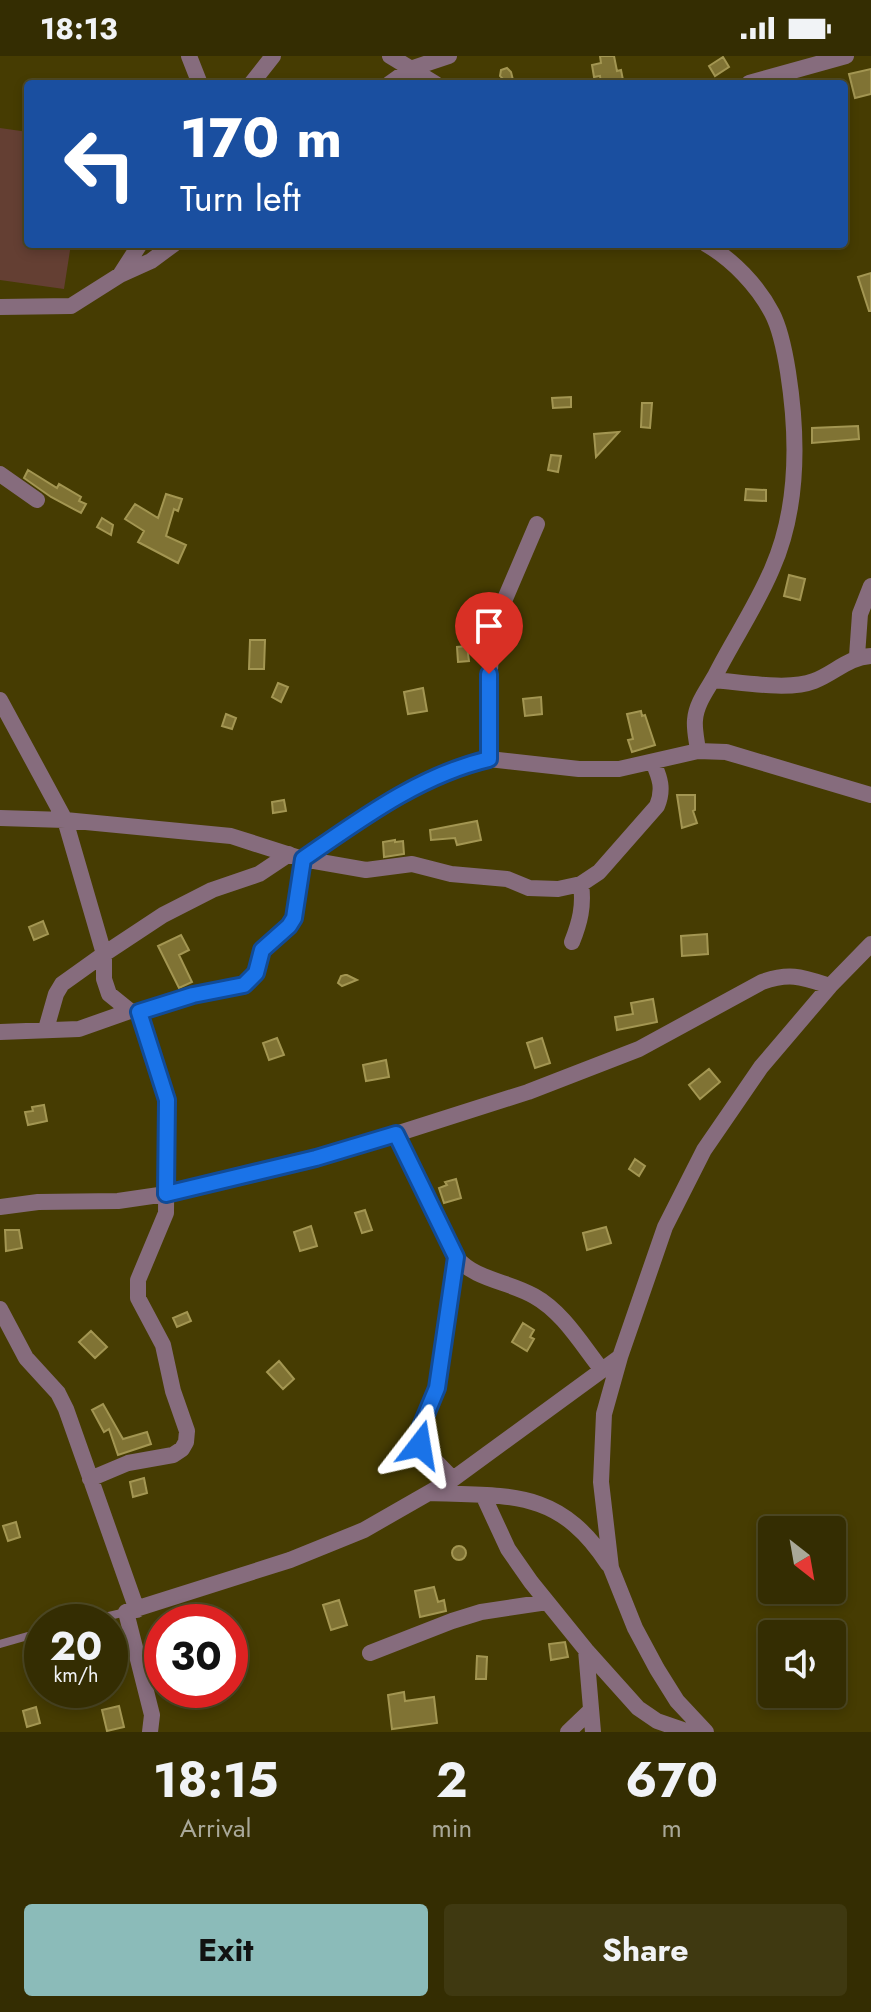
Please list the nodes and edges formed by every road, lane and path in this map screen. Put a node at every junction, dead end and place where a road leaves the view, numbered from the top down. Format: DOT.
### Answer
graph roads {
  1 [pos="189,56"];
  2 [pos="273,56"];
  3 [pos="390,56"];
  4 [pos="449,56"];
  5 [pos="846,56"];
  6 [pos="410,69"];
  7 [pos="198,80"];
  8 [pos="254,80"];
  9 [pos="395,80"];
  10 [pos="429,80"];
  11 [pos="760,80"];
  12 [pos="137,248"];
  13 [pos="169,248"];
  14 [pos="713,248"];
  15 [pos="120,275"];
  16 [pos="0,307"];
  17 [pos="0,474"];
  18 [pos="37,500"];
  19 [pos="537,524"];
  20 [pos="871,586"];
  21 [pos="864,656"];
  22 [pos="713,680"];
  23 [pos="0,700"];
  24 [pos="698,751"];
  25 [pos="489,759"];
  26 [pos="653,762"];
  27 [pos="871,795"];
  28 [pos="0,818"];
  29 [pos="65,820"];
  30 [pos="296,856"];
  31 [pos="581,884"];
  32 [pos="572,942"];
  33 [pos="871,944"];
  34 [pos="104,954"];
  35 [pos="830,986"];
  36 [pos="134,1012"];
  37 [pos="46,1029"];
  38 [pos="0,1032"];
  39 [pos="396,1134"];
  40 [pos="166,1194"];
  41 [pos="0,1207"];
  42 [pos="456,1257"];
  43 [pos="0,1309"];
  44 [pos="620,1357"];
  45 [pos="602,1370"];
  46 [pos="90,1479"];
  47 [pos="453,1479"];
  48 [pos="428,1493"];
  49 [pos="483,1495"];
  50 [pos="611,1568"];
  51 [pos="547,1602"];
  52 [pos="132,1611"];
  53 [pos="128,1612"];
  54 [pos="24,1637"];
  55 [pos="0,1644"];
  56 [pos="586,1650"];
  57 [pos="370,1653"];
  58 [pos="591,1710"];
  59 [pos="150,1732"];
  60 [pos="568,1732"];
  61 [pos="593,1732"];
  62 [pos="689,1732"];
  63 [pos="706,1732"];
  1 -- 7 [label="street"];
  2 -- 8 [label="street"];
  3 -- 6 [label="street"];
  4 -- 6 [label="street"];
  5 -- 11 [label="street"];
  6 -- 9 [label="street"];
  6 -- 10 [label="street"];
  12 -- 15 [label="street"];
  13 -- 15 [label="street"];
  14 -- 22 [label="street"];
  15 -- 16 [label="street"];
  17 -- 18 [label="street"];
  19 -- 25 [label="street"];
  20 -- 21 [label="street"];
  21 -- 22 [label="street"];
  22 -- 24 [label="street"];
  23 -- 29 [label="street"];
  24 -- 26 [label="street"];
  24 -- 27 [label="street"];
  25 -- 26 [label="street"];
  25 -- 30 [label="street"];
  26 -- 31 [label="street"];
  28 -- 29 [label="street"];
  29 -- 30 [label="street"];
  29 -- 34 [label="street"];
  30 -- 31 [label="street"];
  30 -- 34 [label="street"];
  30 -- 36 [label="street"];
  31 -- 32 [label="street"];
  33 -- 35 [label="street"];
  34 -- 36 [label="street"];
  34 -- 37 [label="street"];
  35 -- 39 [label="street"];
  35 -- 44 [label="street"];
  36 -- 37 [label="street"];
  36 -- 40 [label="street"];
  37 -- 38 [label="street"];
  39 -- 40 [label="street"];
  39 -- 42 [label="street"];
  40 -- 41 [label="street"];
  40 -- 46 [label="street"];
  42 -- 45 [label="street"];
  42 -- 47 [label="street"];
  43 -- 46 [label="street"];
  44 -- 45 [label="street"];
  44 -- 50 [label="street"];
  45 -- 47 [label="street"];
  46 -- 52 [label="street"];
  47 -- 48 [label="street"];
  48 -- 49 [label="street"];
  48 -- 52 [label="street"];
  49 -- 50 [label="street"];
  49 -- 51 [label="street"];
  50 -- 63 [label="street"];
  51 -- 56 [label="street"];
  51 -- 57 [label="street"];
  52 -- 53 [label="lane"];
  52 -- 59 [label="street"];
  54 -- 55 [label="lane"];
  56 -- 58 [label="street"];
  56 -- 62 [label="street"];
  58 -- 60 [label="street"];
  58 -- 61 [label="street"];
}
